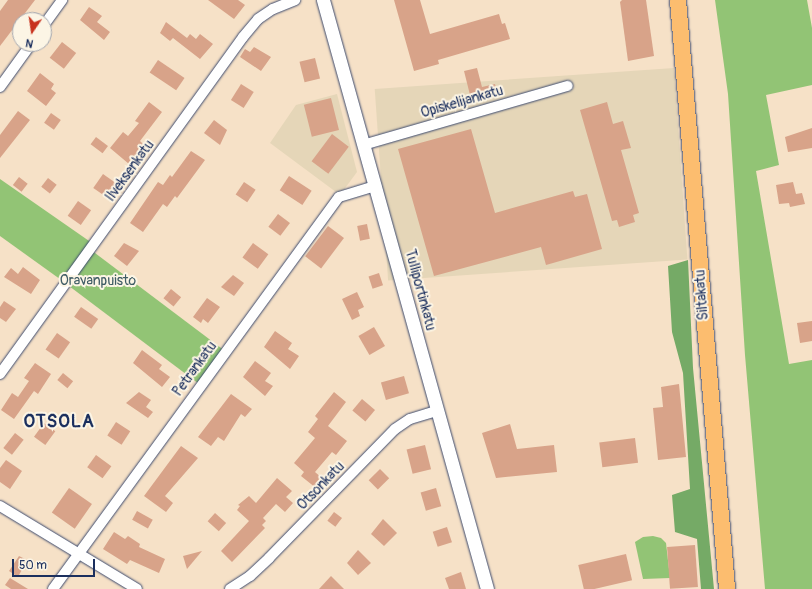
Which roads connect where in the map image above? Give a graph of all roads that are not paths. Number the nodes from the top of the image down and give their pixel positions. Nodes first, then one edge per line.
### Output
1 (62, 0) edge
2 (295, 0) edge
3 (323, 0) edge
4 (678, 0) edge
5 (52, 14) edge
6 (25, 52) edge
7 (568, 86) dead end
8 (0, 87) edge
9 (363, 145) junction
10 (376, 186) junction
11 (0, 374) edge
12 (436, 411) junction
13 (0, 506) edge
14 (79, 554) junction
15 (53, 589) edge
16 (136, 589) edge
17 (230, 589) edge
18 (488, 589) edge
19 (726, 589) edge

1 - 5 street
2 - 11 street, Ilveksenkatu
3 - 9 street, Tulliportinkatu
4 - 19 main road, Siltakatu
6 - 8 street
7 - 9 street, Opiskelijankatu
9 - 10 street, Tulliportinkatu
10 - 12 street, Tulliportinkatu
10 - 14 street, Petrankatu
12 - 17 street, Otsonkatu
12 - 18 street, Tulliportinkatu
13 - 14 street
14 - 15 street, Petrankatu
14 - 16 street

